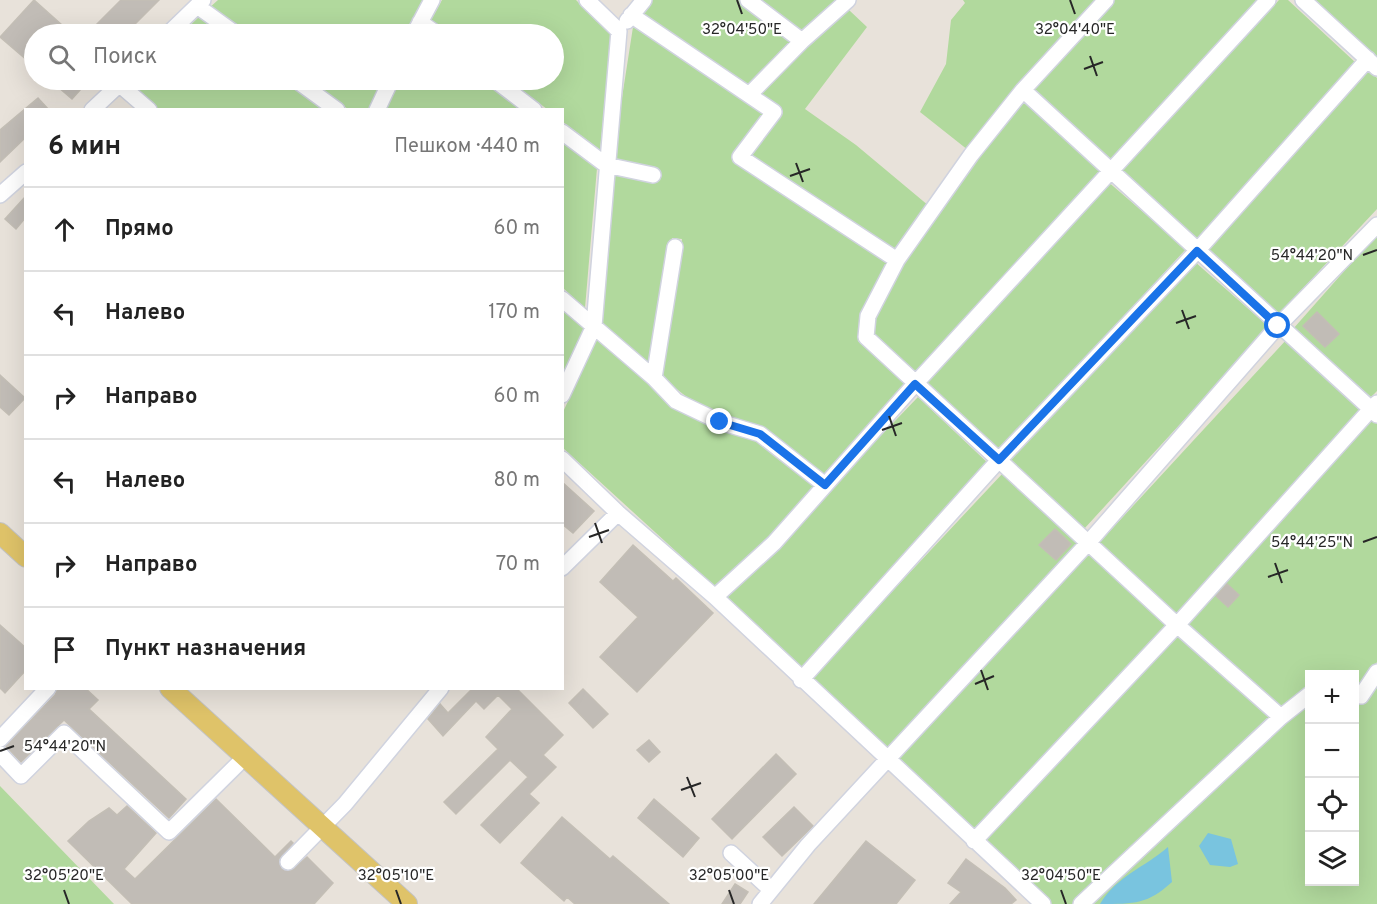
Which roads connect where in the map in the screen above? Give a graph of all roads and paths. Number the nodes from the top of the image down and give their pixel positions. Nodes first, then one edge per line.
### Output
1 (432, 0) edge
2 (587, 0) edge
3 (644, 0) edge
4 (748, 0) edge
5 (848, 0) edge
6 (1106, 0) edge
7 (1268, 0) edge
8 (1303, 0) edge
9 (200, 3) edge
10 (632, 15) junction
11 (178, 24) edge
12 (224, 24) edge
13 (419, 24) edge
14 (619, 31) junction
15 (802, 41) junction
16 (1372, 63) edge
17 (113, 90) edge
18 (129, 90) edge
19 (310, 90) edge
20 (387, 90) edge
21 (508, 90) edge
22 (1023, 90) junction
23 (749, 95) junction
24 (94, 108) edge
25 (147, 108) edge
26 (334, 108) edge
27 (378, 108) edge
28 (531, 108) edge
29 (564, 134) edge
30 (606, 165) junction
31 (1111, 171) junction
32 (24, 174) edge
33 (653, 176) dead end
34 (0, 195) edge
35 (1377, 225) edge
36 (675, 247) dead end
37 (1197, 251) junction
38 (897, 260) junction
39 (564, 300) edge
40 (594, 326) junction
41 (1278, 326) junction
42 (654, 378) junction
43 (915, 384) junction
44 (564, 392) edge
45 (1375, 409) edge
46 (999, 460) junction
47 (564, 461) edge
48 (825, 485) junction
49 (618, 513) junction
50 (0, 533) edge
51 (1088, 543) junction
52 (24, 555) edge
53 (564, 566) edge
54 (715, 597) junction
55 (1177, 625) junction
56 (1377, 672) edge
57 (801, 680) junction
58 (46, 690) edge
59 (172, 690) edge
60 (439, 690) edge
61 (1359, 696) edge
62 (1305, 698) edge
63 (1281, 717) junction
64 (0, 739) edge
65 (0, 754) edge
66 (245, 757) junction
67 (888, 762) junction
68 (323, 826) junction
69 (974, 841) junction
70 (731, 853) dead end
71 (288, 862) dead end
72 (771, 890) junction
73 (402, 903) edge
74 (760, 904) edge
75 (1043, 904) edge
76 (1081, 904) edge

1 - 13 street
2 - 14 street
3 - 10 street
4 - 15 street
5 - 15 street
6 - 22 street
7 - 31 street
8 - 16 street
9 - 11 street
9 - 12 street
10 - 14 street
10 - 23 street
14 - 30 street
15 - 23 street
16 - 37 street
17 - 24 street
18 - 25 street
19 - 26 street
20 - 27 street
21 - 28 street
22 - 31 street
22 - 38 street
23 - 38 street
29 - 30 street
30 - 33 street
30 - 40 street
31 - 37 street
31 - 43 street
32 - 34 street
35 - 41 street
36 - 42 street
37 - 41 street
37 - 46 street
38 - 43 street
39 - 40 street
40 - 42 street
40 - 44 street
41 - 45 street
41 - 51 street
42 - 48 street
43 - 46 street
43 - 48 street
45 - 55 street
46 - 51 street
46 - 57 street
47 - 49 street
48 - 54 street
49 - 53 street
49 - 54 street
50 - 52 main road
51 - 55 street
51 - 67 street
54 - 57 street
55 - 63 street
55 - 69 street
56 - 61 street
57 - 67 street
58 - 64 street
59 - 66 main road
60 - 68 street
62 - 63 street
63 - 76 street
65 - 66 street
66 - 68 main road
67 - 69 street
67 - 72 street
68 - 71 street
68 - 73 main road
69 - 75 street
70 - 72 street
72 - 74 street

